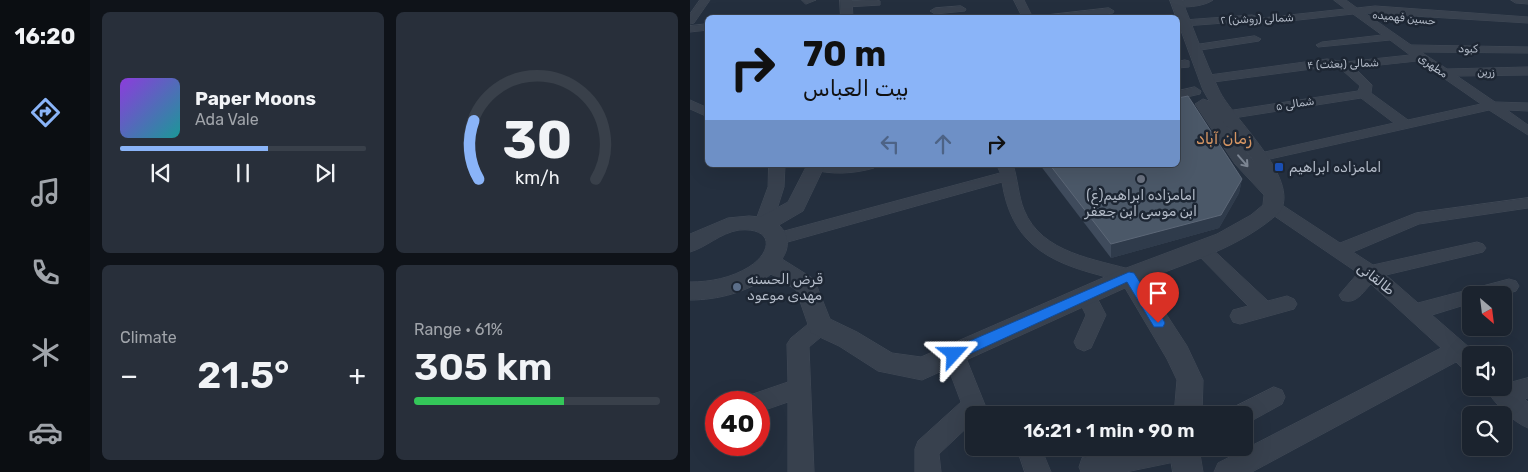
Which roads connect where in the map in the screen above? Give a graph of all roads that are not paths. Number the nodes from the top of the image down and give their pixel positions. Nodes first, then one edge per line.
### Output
1 (705, 0) edge
2 (811, 0) edge
3 (1019, 0) edge
4 (1100, 0) edge
5 (1208, 0) edge
6 (1339, 0) edge
7 (1516, 0) edge
8 (806, 1) edge
9 (1528, 1) edge
10 (846, 2) edge
11 (876, 3) dead end
12 (934, 9) edge
13 (962, 9) dead end
14 (1174, 9) edge
15 (1359, 12) junction
16 (1111, 14) edge
17 (847, 15) edge
18 (1026, 15) edge
19 (1095, 15) edge
20 (1528, 20) edge
21 (690, 21) edge
22 (1180, 21) edge
23 (705, 27) edge
24 (690, 28) edge
25 (1528, 28) edge
26 (1391, 36) junction
27 (1255, 40) dead end
28 (1322, 45) dead end
29 (1194, 48) junction
30 (1408, 48) junction
31 (1528, 50) edge
32 (1421, 58) junction
33 (1181, 65) edge
34 (1345, 66) junction
35 (1528, 71) edge
36 (1443, 73) junction
37 (1201, 85) junction
38 (1180, 93) edge
39 (1364, 94) junction
40 (690, 104) edge
41 (1491, 106) junction
42 (1528, 106) edge
43 (705, 112) edge
44 (1227, 115) junction
45 (1405, 125) junction
46 (1528, 132) edge
47 (1261, 157) junction
48 (777, 167) edge
49 (815, 167) edge
50 (826, 167) edge
51 (858, 167) edge
52 (1007, 170) edge
53 (1273, 200) junction
54 (1527, 204) edge
55 (770, 242) junction
56 (690, 244) edge
57 (1201, 248) junction
58 (1477, 248) dead end
59 (1338, 251) junction
60 (1370, 272) junction
61 (1129, 276) junction
62 (690, 291) edge
63 (1348, 295) dead end
64 (1086, 296) junction
65 (1462, 299) edge
66 (1287, 304) dead end
67 (1264, 310) junction
68 (1416, 312) junction
69 (1240, 316) dead end
70 (820, 326) junction
71 (1084, 342) dead end
72 (1462, 353) edge
73 (954, 354) junction
74 (1462, 357) edge
75 (799, 388) junction
76 (1528, 388) edge
77 (1512, 390) edge
78 (1506, 396) edge
79 (1274, 397) dead end
80 (770, 398) edge
81 (977, 406) edge
82 (1189, 406) edge
83 (1253, 409) edge
84 (1528, 417) edge
85 (965, 420) edge
86 (1032, 456) edge
87 (1149, 456) edge
88 (1185, 456) edge
89 (1089, 470) edge
90 (801, 472) edge
91 (928, 472) edge
92 (1038, 472) edge
93 (1188, 472) edge
94 (1227, 472) edge

1 - 21 street
2 - 8 street
3 - 18 street
4 - 16 street
5 - 14 street
6 - 15 street, مطهری
7 - 9 street
10 - 11 street
10 - 17 street
12 - 13 street
14 - 15 street, ۲ شمالی (روشن)
15 - 20 street, حسین فهمیده
15 - 25 street, حسین فهمیده
15 - 26 street, مطهری
16 - 19 street
22 - 29 street
23 - 24 street
26 - 28 street
26 - 30 street, مطهری
27 - 29 street
29 - 37 street
30 - 31 street, کبود
30 - 32 street, مطهری
32 - 34 street, ۴ شمالی (بعثت)
32 - 36 street, مطهری
33 - 37 street
34 - 37 street, ۴ شمالی (بعثت)
34 - 39 street
35 - 36 street, زرین
36 - 41 street, مطهری
37 - 38 street, ۴ شمالی (بعثت)
37 - 44 street
37 -> 53 street
39 - 44 street, ۵ شمالی
39 - 45 street
40 - 43 street
41 - 42 street
41 - 45 street
41 - 46 street, مطهری
44 - 47 street
45 - 47 street
47 - 53 street
48 - 55 street
49 - 55 street
50 - 51 street
52 - 55 street
52 - 61 street
53 - 57 street
53 - 59 street, طالقانی
54 - 59 street
55 - 56 street
55 - 62 street
55 - 70 street
57 - 61 street
57 - 67 street
58 - 60 street
59 - 60 street, طالقانی
60 - 63 street
60 - 68 street, طالقانی
61 - 64 street
61 - 82 street
64 - 71 street
64 - 73 street
65 - 68 street
66 - 67 street
67 - 69 street
68 - 72 street, طالقانی
70 - 73 street
70 - 75 street
73 - 81 street
74 - 94 street
75 - 80 street
75 - 90 street
76 - 77 street
78 - 84 street
79 - 83 street
85 - 91 street
86 - 92 street
87 - 89 street
88 - 93 street

